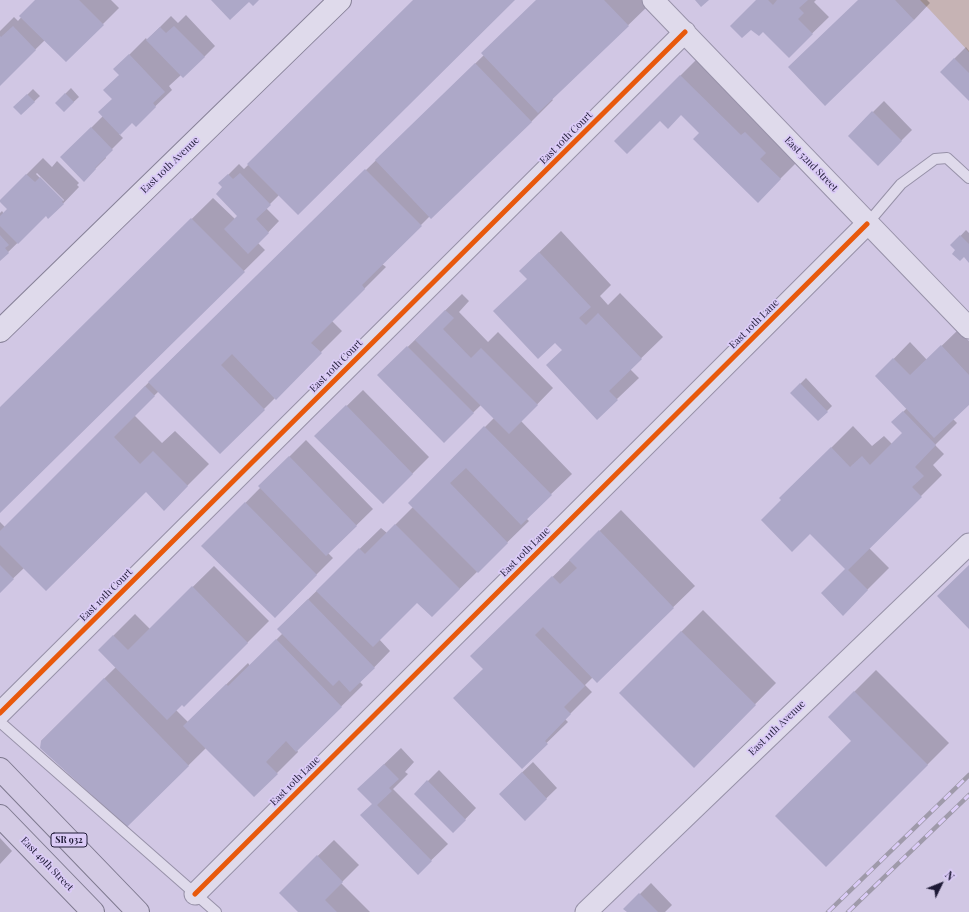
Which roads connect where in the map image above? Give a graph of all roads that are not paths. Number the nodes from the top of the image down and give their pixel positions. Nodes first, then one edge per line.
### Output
1 (340, 0) edge
2 (653, 0) edge
3 (685, 32) junction
4 (969, 178) edge
5 (867, 224) junction
6 (969, 328) edge
7 (0, 331) edge
8 (969, 544) edge
9 (0, 713) edge
10 (0, 722) edge
11 (0, 769) edge
12 (0, 816) edge
13 (195, 894) junction
14 (93, 912) edge
15 (138, 912) edge
16 (216, 912) edge
17 (586, 912) edge

1 - 7 street, East 10th Avenue
2 - 3 street, East 52nd Street
3 - 5 street, East 52nd Street
3 - 9 street, East 10th Court
4 - 5 lane
5 - 6 street, East 52nd Street
5 - 13 street, East 10th Lane
8 - 17 street, East 11th Avenue
10 - 13 lane
11 - 15 main road, SR 932
12 - 14 main road, East 49th Street / SR 932
13 - 16 lane

